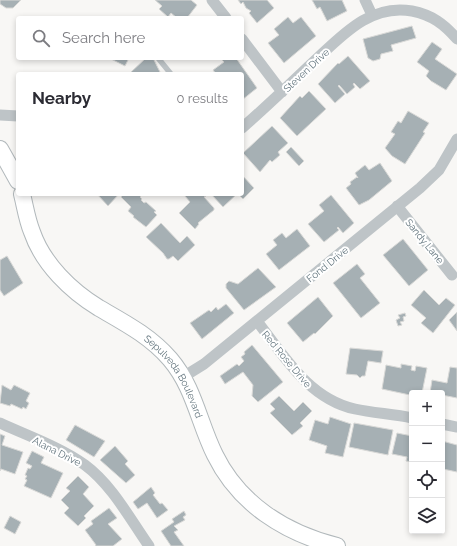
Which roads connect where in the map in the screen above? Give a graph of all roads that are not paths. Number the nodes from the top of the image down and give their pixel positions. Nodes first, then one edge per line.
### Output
1 (212, 0) edge
2 (365, 0) edge
3 (372, 15) junction
4 (224, 16) edge
5 (457, 39) edge
6 (244, 42) edge
7 (160, 60) edge
8 (169, 72) edge
9 (282, 92) junction
10 (0, 115) edge
11 (16, 116) edge
12 (244, 126) edge
13 (457, 140) edge
14 (0, 149) edge
15 (16, 178) edge
16 (22, 196) edge
17 (30, 196) edge
18 (397, 206) junction
19 (26, 210) junction
20 (452, 275) dead end
21 (256, 321) junction
22 (183, 377) junction
23 (409, 417) edge
24 (0, 423) edge
25 (445, 425) edge
26 (457, 427) edge
27 (149, 546) edge
28 (337, 546) edge

1 - 4 street
2 - 3 street
3 - 5 street
3 - 9 street, Steven Drive
6 - 9 street
7 - 8 lane
9 - 12 street, Steven Drive
10 - 11 street
13 - 18 street, Fond Drive
14 - 15 main road
16 - 19 main road, Sepulveda Boulevard
17 - 19 street
18 - 20 street, Sandy Lane
18 - 21 street, Fond Drive
19 - 22 main road, Sepulveda Boulevard
21 - 22 street, Fond Drive
21 - 23 street, Red Rose Drive
22 - 28 main road, Sepulveda Boulevard
24 - 27 street, Alana Drive
25 - 26 street

